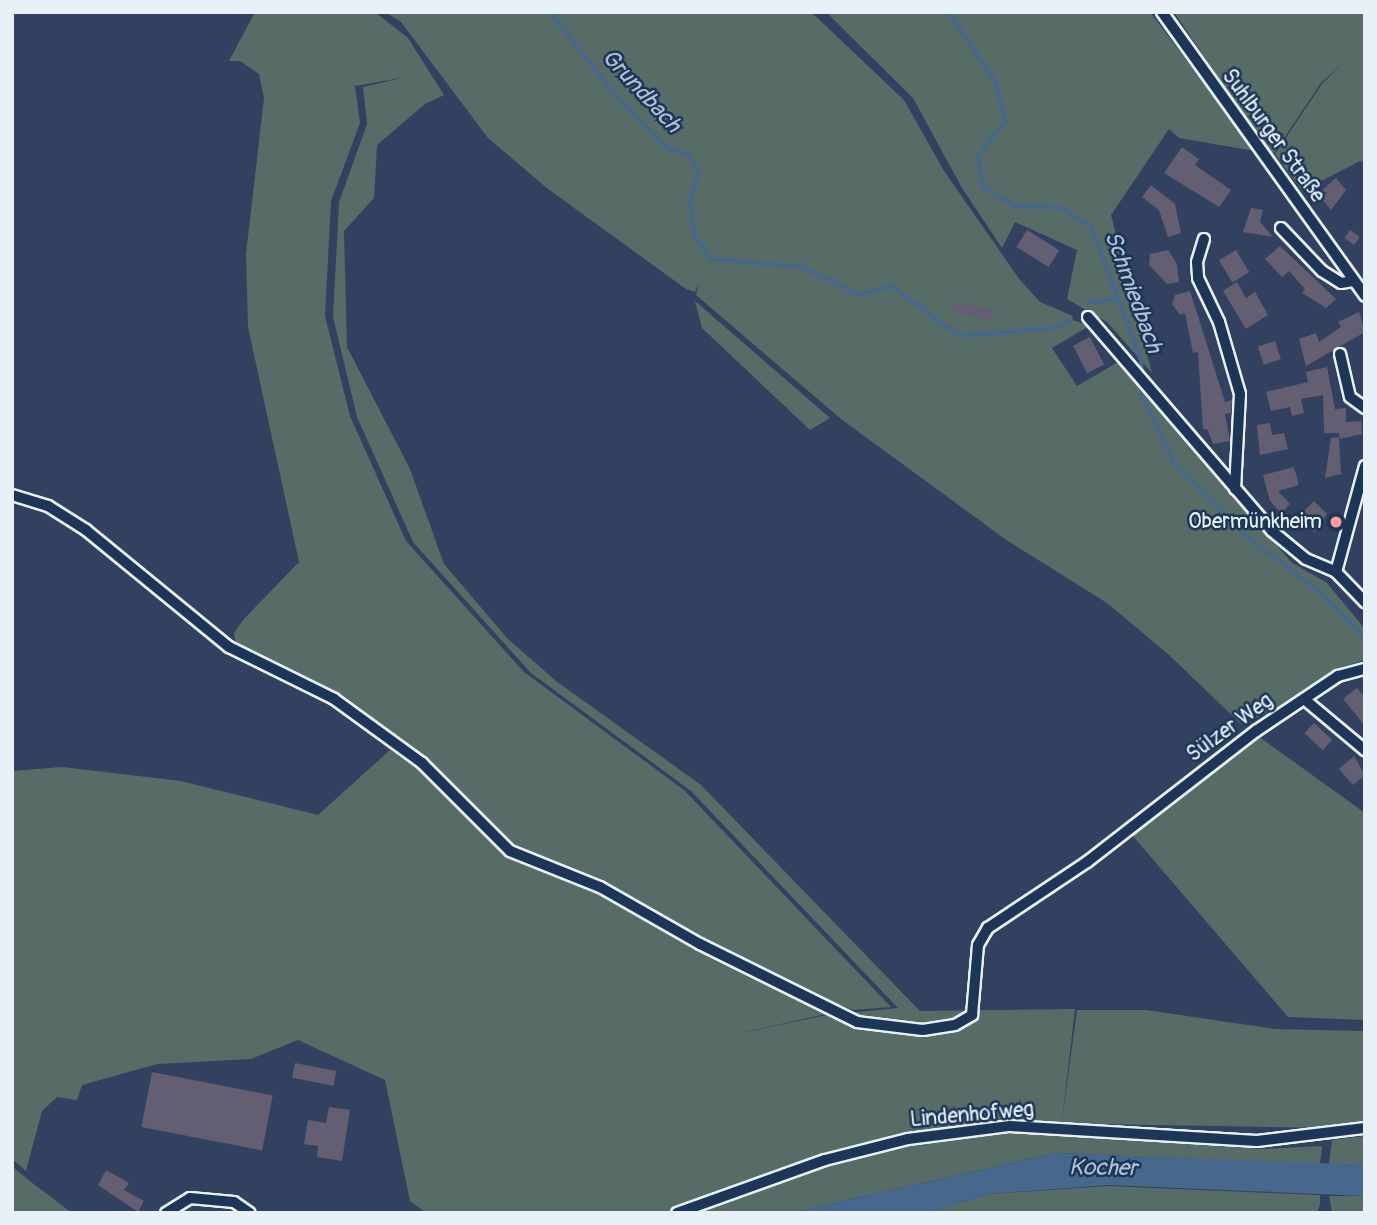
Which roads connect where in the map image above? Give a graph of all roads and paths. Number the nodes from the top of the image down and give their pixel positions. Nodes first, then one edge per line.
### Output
1 (1161, 12) edge
2 (1281, 228) dead end
3 (1203, 239) dead end
4 (1353, 281) junction
5 (1364, 295) edge
6 (1088, 317) dead end
7 (1340, 354) dead end
8 (1365, 408) edge
9 (1365, 466) edge
10 (1235, 489) junction
11 (12, 495) edge
12 (1336, 572) junction
13 (1365, 602) edge
14 (1365, 669) edge
15 (1304, 699) junction
16 (1365, 750) edge
17 (1365, 1128) edge
18 (166, 1213) edge
19 (250, 1213) edge
20 (677, 1213) edge

1 - 4 street, Suhlburger Straße
2 - 4 street
3 - 10 street
4 - 5 street, Suhlburger Straße
6 - 10 street
7 - 8 street
9 - 12 street
10 - 12 street
11 - 15 street, Sülzer Weg
12 - 13 street
14 - 15 street, Sülzer Weg
15 - 16 street, Sülzer Weg
17 - 20 street, Lindenhofweg
18 - 19 street

